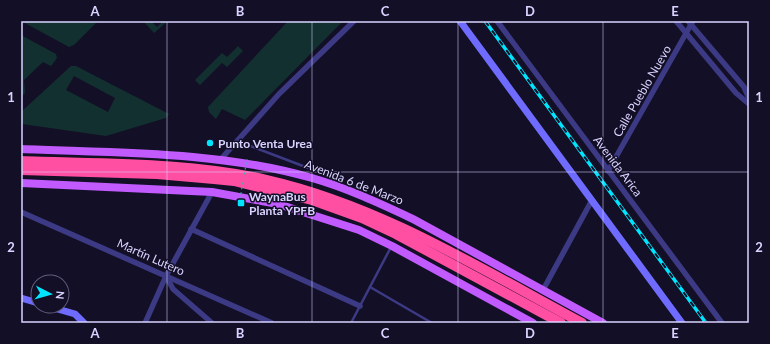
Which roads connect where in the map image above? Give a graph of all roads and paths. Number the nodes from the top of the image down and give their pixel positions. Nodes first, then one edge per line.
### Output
1 (354, 21) edge
2 (460, 21) edge
3 (497, 21) edge
4 (676, 21) edge
5 (691, 22) edge
6 (687, 34) junction
7 (749, 98) edge
8 (749, 104) edge
9 (236, 141) junction
10 (21, 149) edge
11 (221, 159) junction
12 (247, 159) dead end
13 (21, 161) edge
14 (21, 170) edge
15 (608, 171) junction
16 (21, 183) edge
17 (212, 192) junction
18 (356, 194) junction
19 (592, 200) junction
20 (239, 204) dead end
21 (21, 212) edge
22 (191, 229) junction
23 (392, 246) junction
24 (166, 276) junction
25 (370, 287) junction
26 (543, 290) junction
27 (360, 306) junction
28 (70, 313) edge
29 (84, 323) edge
30 (146, 323) edge
31 (211, 323) edge
32 (272, 323) edge
33 (351, 323) edge
34 (432, 323) edge
35 (533, 323) edge
36 (562, 323) edge
37 (582, 323) edge
38 (603, 323) edge
39 (682, 323) edge
40 (722, 323) edge

1 - 9 street
2 - 19 main road
3 - 15 street, Avenida Arica
4 - 6 street
5 - 6 street, Calle Pueblo Nuevo
5 - 7 street
6 - 8 street
6 - 15 street, Calle Pueblo Nuevo
9 - 11 street
9 - 18 lane
10 - 11 main road, Avenida 6 de Marzo
11 - 18 main road, Avenida 6 de Marzo
12 - 20 path, bridge
13 - 37 highway, Avenida 6 de Marzo
14 - 36 highway
15 - 40 street, Avenida Arica
16 - 17 main road
17 - 22 street
17 - 23 main road
18 - 26 main road, Avenida 6 de Marzo
19 - 26 street
19 - 39 main road
21 - 24 street, Martín Lutero
22 - 24 street
22 - 27 street
23 - 25 lane
23 - 35 main road
24 - 30 street
24 - 31 street
24 - 32 street, Martín Lutero
25 - 27 lane
25 - 34 lane
26 - 38 main road, Avenida 6 de Marzo
27 - 33 lane
28 - 29 main road

